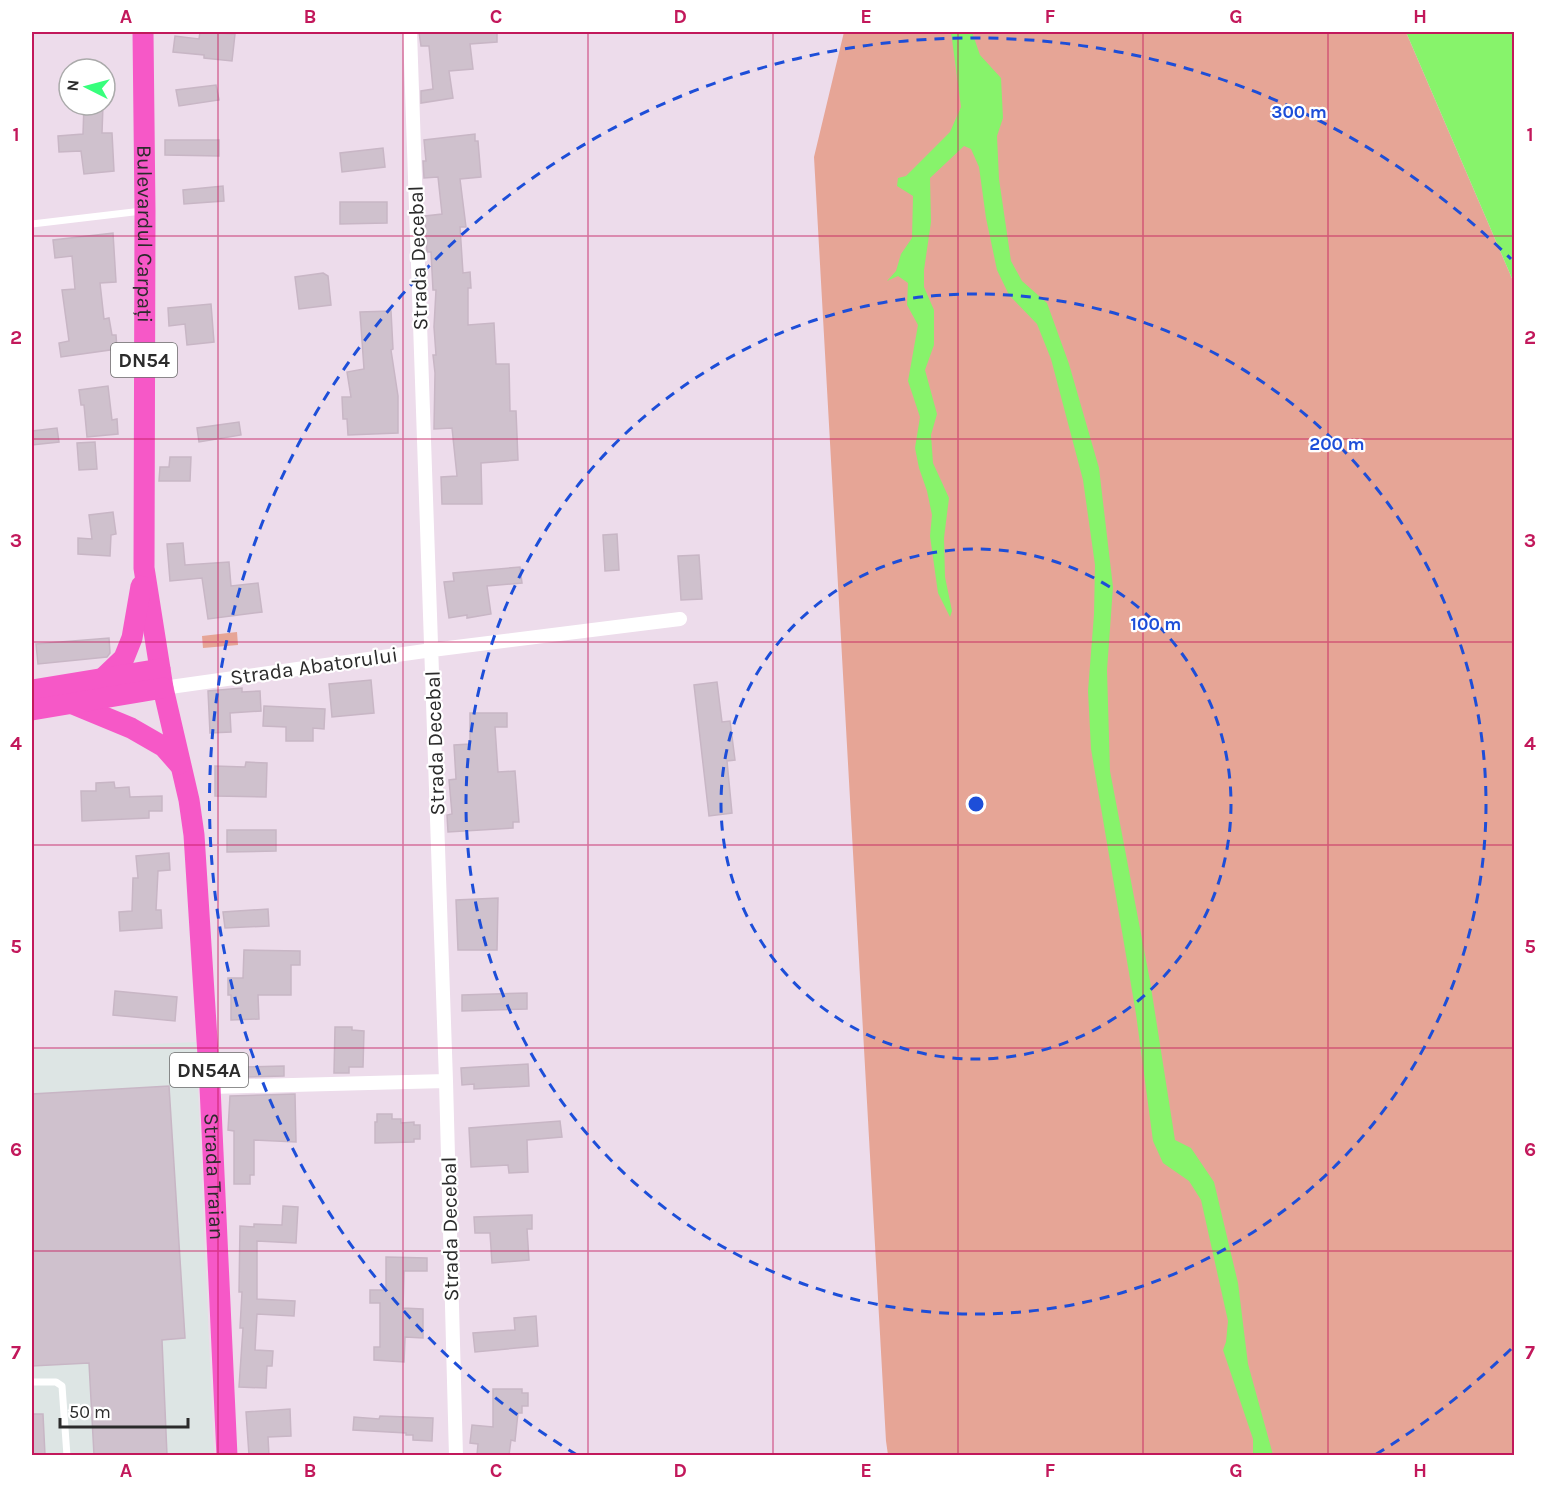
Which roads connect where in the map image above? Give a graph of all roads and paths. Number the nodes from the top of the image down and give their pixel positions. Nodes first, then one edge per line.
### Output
1 (143, 32) edge
2 (410, 32) edge
3 (145, 211) junction
4 (32, 224) edge
5 (144, 568) junction
6 (680, 620) dead end
7 (432, 650) junction
8 (161, 678) junction
9 (102, 679) junction
10 (32, 690) edge
11 (70, 694) junction
12 (32, 710) edge
13 (181, 766) junction
14 (446, 1081) junction
15 (210, 1087) junction
16 (32, 1382) edge
17 (67, 1455) edge
18 (227, 1455) edge
19 (456, 1455) edge

1 - 3 main road, Bulevardul Carpați / DN54
2 - 7 street, Strada Decebal
3 - 4 lane
3 - 5 main road, Bulevardul Carpați / DN54
5 - 8 main road, Bulevardul Carpați / DN54
5 - 9 main road
6 - 7 street, Strada Abatorului
7 - 8 street, Strada Abatorului
7 - 14 street, Strada Decebal
8 - 9 main road
8 - 11 main road
8 - 13 main road, Strada Traian / DN54A
9 - 11 main road
10 - 11 main road
11 - 12 main road
11 - 13 main road
13 - 15 main road, Strada Traian / DN54A
14 - 15 street
14 - 19 street, Strada Decebal
15 - 18 main road, Strada Traian / DN54A
16 - 17 lane

